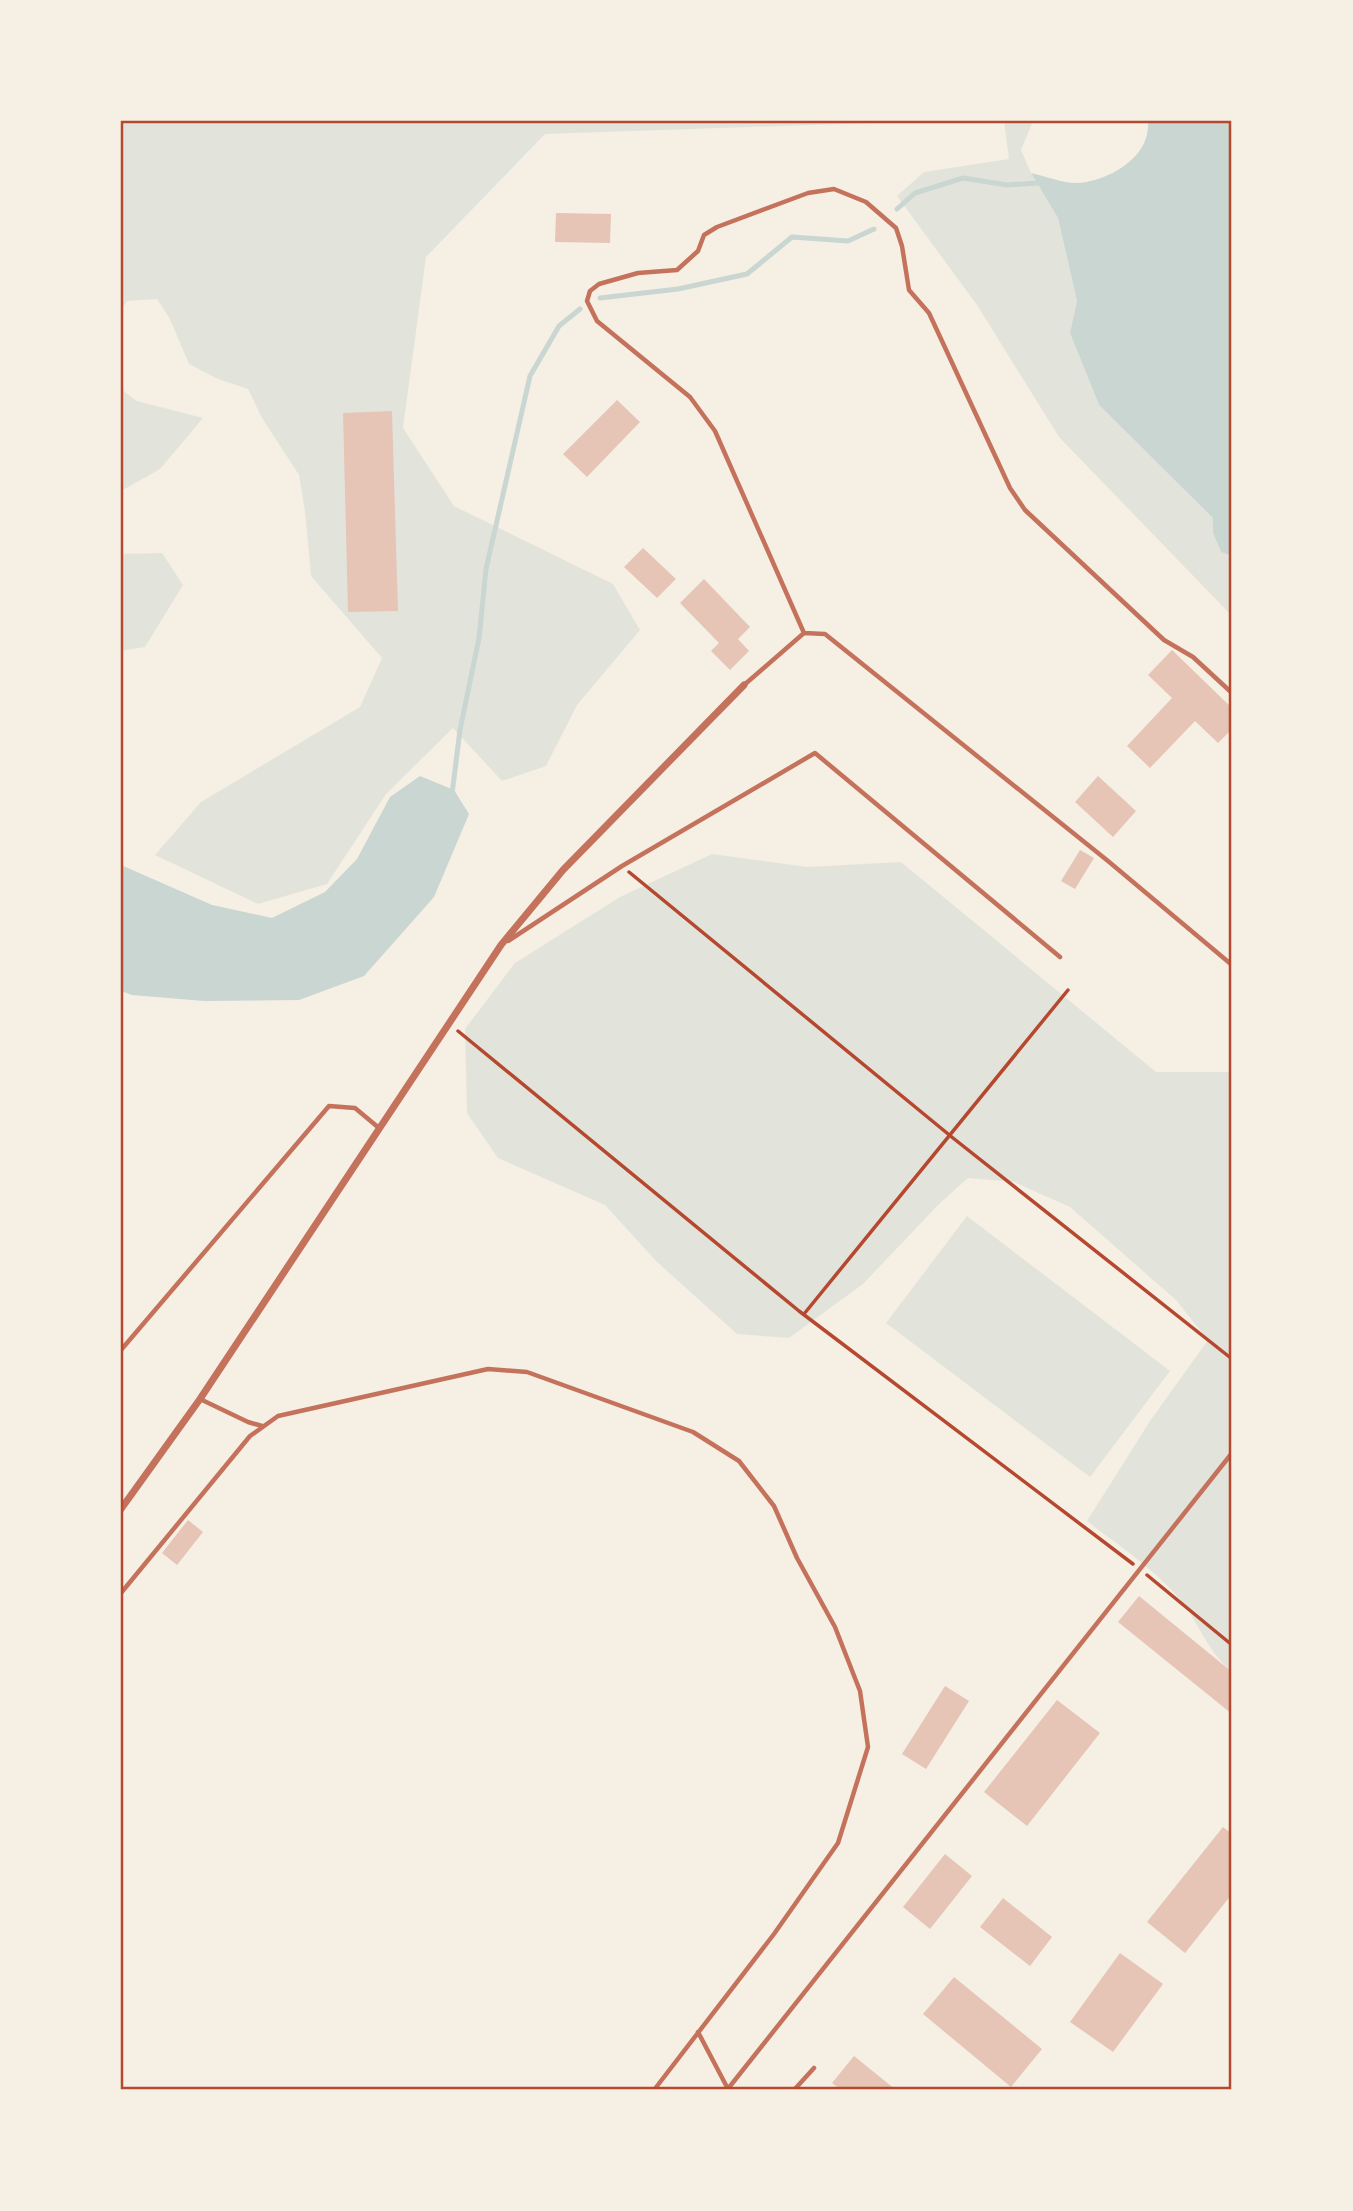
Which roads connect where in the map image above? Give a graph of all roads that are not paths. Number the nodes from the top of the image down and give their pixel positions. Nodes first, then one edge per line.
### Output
1 (804, 633) junction
2 (744, 685) joint
3 (1232, 693) edge
4 (501, 945) junction
5 (1060, 957) dead end
6 (1232, 965) edge
7 (379, 1128) junction
8 (121, 1350) edge
9 (200, 1399) junction
10 (262, 1426) junction
11 (1232, 1453) edge
12 (121, 1509) edge
13 (121, 1593) edge
14 (698, 2032) junction
15 (814, 2068) dead end
16 (727, 2089) edge
17 (654, 2090) edge
18 (794, 2090) edge

1 - 2 lane
1 - 3 lane
1 - 6 lane
2 - 4 street
4 - 5 lane
4 - 7 street
7 - 8 lane
7 - 9 street
9 - 10 lane
9 - 12 street
10 - 13 lane
10 - 14 lane
11 - 16 lane
14 - 16 lane
14 - 17 lane
15 - 18 lane

